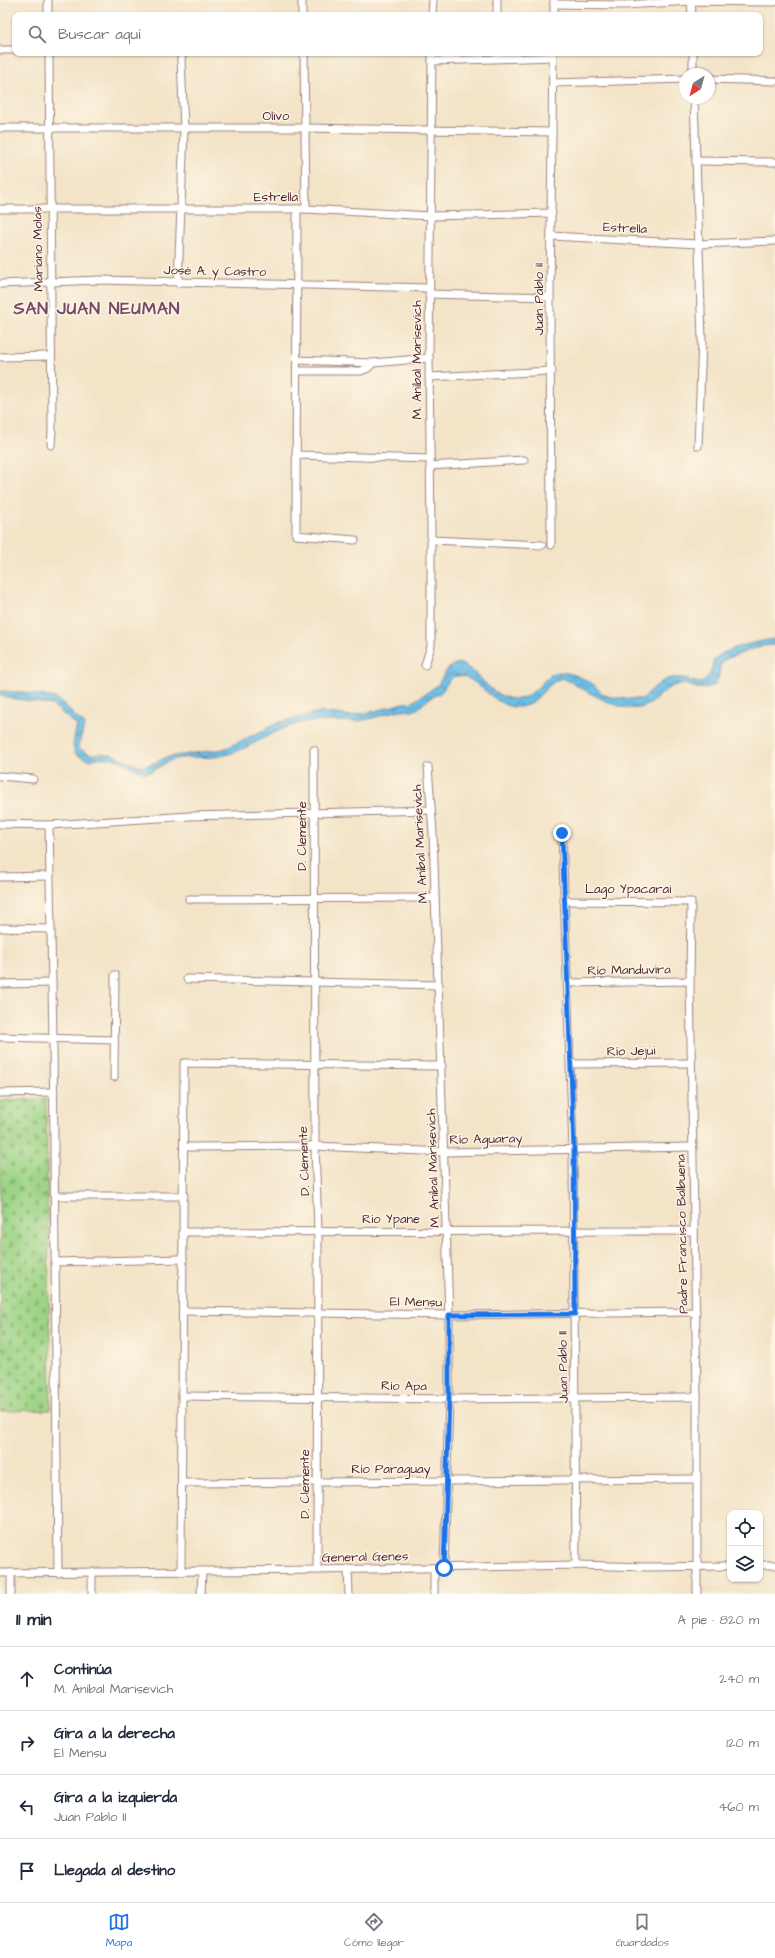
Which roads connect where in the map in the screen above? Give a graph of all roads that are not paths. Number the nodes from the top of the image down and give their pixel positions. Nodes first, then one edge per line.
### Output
1 (48, 0) edge
2 (302, 0) edge
3 (433, 0) edge
4 (497, 0) edge
5 (692, 1) edge
6 (554, 2) edge
7 (775, 2) edge
8 (625, 3) edge
9 (48, 12) edge
10 (302, 12) edge
11 (432, 12) edge
12 (497, 12) edge
13 (692, 12) edge
14 (0, 50) edge
15 (12, 50) edge
16 (49, 56) edge
17 (182, 56) edge
18 (304, 56) edge
19 (496, 56) edge
20 (553, 56) edge
21 (693, 56) edge
22 (432, 57) edge
23 (693, 68) edge
24 (679, 79) edge
25 (715, 79) edge
26 (775, 81) edge
27 (553, 83) junction
28 (694, 104) edge
29 (0, 128) edge
30 (50, 128) junction
31 (305, 128) junction
32 (184, 129) junction
33 (431, 131) junction
34 (552, 132) junction
35 (696, 161) junction
36 (775, 162) edge
37 (182, 208) junction
38 (0, 209) edge
39 (49, 209) junction
40 (297, 209) junction
41 (306, 209) junction
42 (552, 213) junction
43 (431, 216) junction
44 (551, 236) junction
45 (775, 241) edge
46 (698, 244) junction
47 (51, 283) junction
48 (178, 283) junction
49 (0, 284) edge
50 (296, 284) junction
51 (429, 291) junction
52 (550, 297) junction
53 (52, 356) junction
54 (0, 357) edge
55 (429, 358) junction
56 (297, 360) junction
57 (373, 363) junction
58 (297, 371) junction
59 (552, 372) junction
60 (429, 377) junction
61 (50, 445) dead end
62 (698, 446) dead end
63 (296, 455) junction
64 (524, 460) dead end
65 (430, 463) junction
66 (355, 540) dead end
67 (431, 540) junction
68 (542, 545) dead end
69 (551, 545) dead end
70 (425, 666) dead end
71 (314, 750) dead end
72 (428, 767) dead end
73 (0, 776) edge
74 (33, 779) dead end
75 (431, 810) junction
76 (314, 812) junction
77 (0, 824) edge
78 (48, 825) junction
79 (562, 833) dead end
80 (49, 876) junction
81 (0, 877) edge
82 (435, 898) junction
83 (189, 899) dead end
84 (314, 899) junction
85 (564, 901) junction
86 (691, 902) joint
87 (0, 928) edge
88 (50, 929) junction
89 (115, 975) dead end
90 (188, 979) dead end
91 (690, 981) junction
92 (314, 982) junction
93 (568, 983) junction
94 (0, 984) edge
95 (52, 984) junction
96 (438, 985) junction
97 (0, 1037) edge
98 (53, 1038) junction
99 (114, 1040) junction
100 (691, 1062) junction
101 (314, 1064) junction
102 (571, 1064) junction
103 (442, 1066) junction
104 (114, 1077) dead end
105 (54, 1092) junction
106 (0, 1093) edge
107 (315, 1146) junction
108 (184, 1147) junction
109 (692, 1147) junction
110 (574, 1150) junction
111 (445, 1152) junction
112 (55, 1196) junction
113 (184, 1196) junction
114 (318, 1231) junction
115 (574, 1231) junction
116 (694, 1231) junction
117 (183, 1232) junction
118 (447, 1232) junction
119 (183, 1259) junction
120 (55, 1262) junction
121 (183, 1311) junction
122 (317, 1312) junction
123 (696, 1312) junction
124 (575, 1314) junction
125 (449, 1315) junction
126 (182, 1396) junction
127 (317, 1396) junction
128 (697, 1397) junction
129 (449, 1399) junction
130 (576, 1399) junction
131 (697, 1479) junction
132 (576, 1480) junction
133 (317, 1481) junction
134 (447, 1481) junction
135 (182, 1483) junction
136 (763, 1565) edge
137 (775, 1565) edge
138 (576, 1566) junction
139 (696, 1566) junction
140 (727, 1566) edge
141 (434, 1568) junction
142 (444, 1568) junction
143 (317, 1570) junction
144 (348, 1570) junction
145 (202, 1571) junction
146 (58, 1572) junction
147 (92, 1572) junction
148 (181, 1572) junction
149 (0, 1573) edge
150 (11, 1573) junction
151 (11, 1594) edge
152 (92, 1594) edge
153 (201, 1594) edge
154 (349, 1594) edge
155 (434, 1594) edge
156 (697, 1594) edge

1 - 9 street
2 - 10 street
3 - 11 street
4 - 12 street
5 - 7 street
5 - 8 street
5 - 13 street
6 - 8 street
14 - 15 street
16 - 30 street, Mariano Molas
17 - 32 street
18 - 31 street
19 - 22 street
20 - 27 street, Juan Pablo II
21 - 23 street
22 - 33 street, M. Anibal Marisevich
24 - 27 street
25 - 26 street
27 - 34 street, Juan Pablo II
28 - 35 street
29 - 30 street, Olivo
30 - 32 street, Olivo
30 - 39 street, Mariano Molas
31 - 32 street, Olivo
31 - 33 street, Olivo
31 - 41 street
32 - 37 street
33 - 34 street, Olivo
33 - 43 street, M. Anibal Marisevich
34 - 42 street, Juan Pablo II
35 - 36 street
35 - 46 street
37 - 39 street, Estrella
37 - 40 street, Estrella
37 - 48 street
38 - 39 street, Estrella
39 - 47 street, Mariano Molas
40 - 41 street, Estrella
40 - 50 street
41 - 43 street, Estrella
42 - 43 street, Estrella
42 - 44 street, Juan Pablo II
43 - 51 street, M. Anibal Marisevich
44 - 46 street, Estrella
44 - 52 street, Juan Pablo II
45 - 46 street, Estrella
46 - 62 street
47 - 48 street, José A. y Castro
47 - 49 street, José A. y Castro
47 - 53 street, Mariano Molas
48 - 50 street, José A. y Castro
50 - 51 street, José A. y Castro
50 - 56 street
51 - 52 street, José A. y Castro
51 - 55 street, M. Anibal Marisevich
52 - 59 street, Juan Pablo II
53 - 54 street
53 - 61 street, Mariano Molas
55 - 57 street
55 - 60 street, M. Anibal Marisevich
56 - 57 street
56 - 58 street
57 - 58 street
58 - 63 street
59 - 60 street
59 - 69 street, Juan Pablo II
60 - 65 street, M. Anibal Marisevich
63 - 65 street
63 - 66 street
64 - 65 street
65 - 67 street, M. Anibal Marisevich
67 - 68 street
67 - 70 street, M. Anibal Marisevich
71 - 76 street, D. Clemente
72 - 75 street, M. Anibal Marisevich
73 - 74 street
75 - 76 street
75 - 82 street, M. Anibal Marisevich
76 - 78 street
76 - 84 street, D. Clemente
77 - 78 street
78 - 80 street
79 - 85 street, Juan Pablo II
80 - 81 street
80 - 88 street
82 - 84 street
82 - 96 street, M. Anibal Marisevich
83 - 84 street
84 - 92 street, D. Clemente
85 - 86 street, Lago Ypacarai
85 - 93 street, Juan Pablo II
86 - 91 street, Padre Francisco Balbuena
87 - 88 street
88 - 95 street
89 - 99 street
90 - 92 street
91 - 93 street, Río Manduvira
91 - 100 street, Padre Francisco Balbuena
92 - 96 street
92 - 101 street, D. Clemente
93 - 102 street, Juan Pablo II
94 - 95 street
95 - 98 street
96 - 103 street, M. Anibal Marisevich
97 - 98 street
98 - 99 street
98 - 105 street
99 - 104 street
100 - 102 street, Río Jejui
100 - 109 street, Padre Francisco Balbuena
101 - 103 street
101 - 107 street, D. Clemente
101 - 108 street
102 - 110 street, Juan Pablo II
103 - 111 street, M. Anibal Marisevich
105 - 106 street
105 - 112 street
107 - 108 street, Río Aguaray
107 - 111 street, Río Aguaray
107 - 114 street, D. Clemente
108 - 113 street
109 - 110 street, Río Aguaray
109 - 116 street, Padre Francisco Balbuena
110 - 111 street, Río Aguaray
110 - 115 street, Juan Pablo II
111 - 118 street, M. Anibal Marisevich
112 - 113 street
112 - 120 street
113 - 117 street
114 - 117 street, Río Ypane
114 - 118 street, Río Ypane
114 - 122 street, D. Clemente
115 - 116 street, Río Ypane
115 - 118 street, Río Ypane
115 - 124 street, Juan Pablo II
116 - 123 street, Padre Francisco Balbuena
117 - 119 street
118 - 125 street, M. Anibal Marisevich
119 - 120 street
119 - 121 street
120 - 146 street
121 - 122 street, El Mensu
121 - 126 street
122 - 125 street, El Mensu
122 - 127 street, D. Clemente
123 - 124 street, El Mensu
123 - 128 street, Padre Francisco Balbuena
124 - 125 street, El Mensu
124 - 130 street, Juan Pablo II
125 - 129 street, M. Anibal Marisevich
126 - 127 street, Río Apa
126 - 135 street
127 - 129 street, Río Apa
127 - 133 street, D. Clemente
128 - 130 street, Río Apa
128 - 131 street, Padre Francisco Balbuena
129 - 130 street, Río Apa
129 - 134 street, M. Anibal Marisevich
130 - 132 street, Juan Pablo II
131 - 132 street, Río Paraguay
131 - 139 street, Padre Francisco Balbuena
132 - 134 street, Río Paraguay
132 - 138 street, Juan Pablo II
133 - 134 street, Río Paraguay
133 - 135 street, Río Paraguay
133 - 143 street, D. Clemente
134 - 142 street, M. Anibal Marisevich
135 - 148 street
136 - 137 street
138 - 139 street, General Genes
138 - 142 street, General Genes
139 - 140 street, General Genes
139 - 156 street, Padre Francisco Balbuena
141 - 142 street, General Genes
141 - 144 street, General Genes
141 - 155 street
143 - 144 street, General Genes
143 - 145 street, General Genes
144 - 154 street
145 - 148 street, General Genes
145 - 153 street
146 - 147 street, General Genes
146 - 150 street, General Genes
147 - 148 street, General Genes
147 - 152 street
149 - 150 street, General Genes
150 - 151 street

